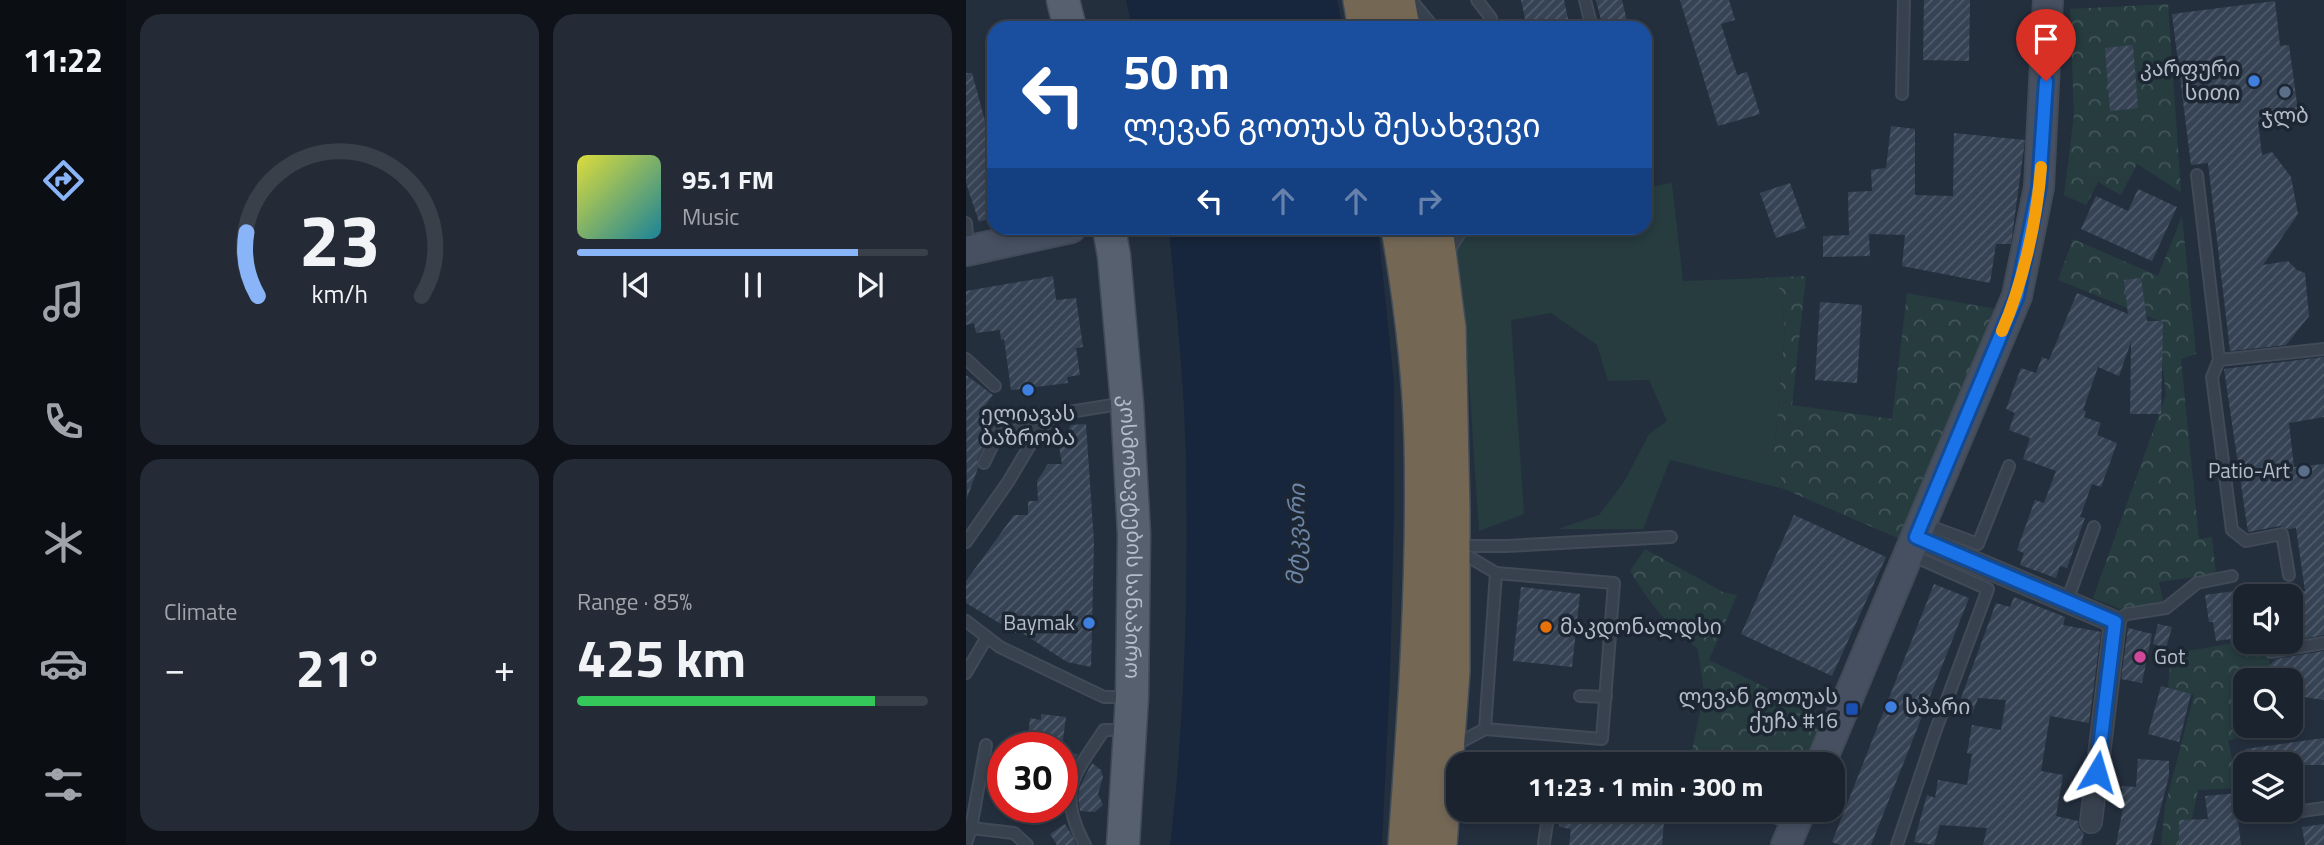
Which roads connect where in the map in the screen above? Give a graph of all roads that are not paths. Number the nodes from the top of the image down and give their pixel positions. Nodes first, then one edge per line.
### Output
1 (1063, 0) edge
2 (1362, 0) edge
3 (1396, 0) edge
4 (1411, 0) edge
5 (1477, 0) edge
6 (1585, 0) edge
7 (1903, 0) edge
8 (2048, 0) edge
9 (1068, 21) edge
10 (1366, 21) edge
11 (1400, 21) edge
12 (1428, 21) edge
13 (1491, 21) edge
14 (1590, 21) edge
15 (1902, 94) dead end
16 (2197, 175) dead end
17 (1019, 235) edge
18 (1110, 235) edge
19 (1401, 235) edge
20 (1435, 235) edge
21 (1458, 235) edge
22 (967, 242) edge
23 (1440, 263) junction
24 (2324, 349) edge
25 (966, 359) edge
26 (2218, 360) junction
27 (995, 386) dead end
28 (1127, 403) junction
29 (1039, 430) junction
30 (984, 463) dead end
31 (2008, 466) dead end
32 (2094, 527) dead end
33 (1671, 537) dead end
34 (1918, 539) junction
35 (966, 542) edge
36 (1451, 545) junction
37 (1496, 573) junction
38 (2289, 575) dead end
39 (2232, 576) dead end
40 (2067, 601) junction
41 (966, 621) edge
42 (2115, 622) junction
43 (987, 637) junction
44 (2324, 643) edge
45 (2303, 647) edge
46 (971, 653) edge
47 (966, 673) edge
48 (1580, 696) dead end
49 (1132, 697) junction
50 (1606, 697) junction
51 (1485, 729) junction
52 (1131, 730) junction
53 (986, 745) dead end
54 (1449, 752) edge
55 (1467, 752) edge
56 (1826, 752) edge
57 (1446, 793) edge
58 (2324, 808) edge
59 (2303, 811) edge
60 (1547, 822) edge
61 (2091, 822) dead end
62 (971, 828) junction
63 (1544, 843) edge
64 (966, 844) edge
65 (1027, 845) edge
66 (1085, 845) edge
67 (1123, 845) edge
68 (1407, 845) edge
69 (1438, 845) edge
70 (1897, 845) edge

1 - 9 main road
2 - 10 highway
3 - 11 highway
4 - 12 lane
5 - 13 lane
6 - 14 lane
7 - 15 lane
8 - 34 street
16 - 26 lane
17 - 22 street
18 - 28 main road, კოსმონავტების სანაპირო
19 - 68 highway
20 - 23 highway
21 - 23 lane
23 - 36 highway
24 - 26 lane
25 - 27 lane
26 - 38 lane
28 - 29 lane
28 - 49 main road, კოსმონავტების სანაპირო
29 - 30 lane
29 - 35 lane
31 - 34 lane
32 - 40 lane
33 - 36 lane
34 - 40 street
34 - 56 street
34 - 70 lane
36 - 37 lane
36 - 54 highway
37 - 50 lane
37 - 51 lane
39 - 42 lane
40 - 42 street
41 - 43 lane
42 - 61 street
43 - 46 lane
43 - 49 lane
44 - 45 lane
46 - 47 lane
48 - 50 lane
49 - 52 main road, კოსმონავტების სანაპირო
50 - 51 lane
51 - 55 lane
52 - 66 lane
52 - 67 main road, კოსმონავტების სანაპირო
53 - 62 lane
57 - 69 highway
58 - 59 lane
60 - 63 lane
62 - 64 lane
62 - 65 lane

